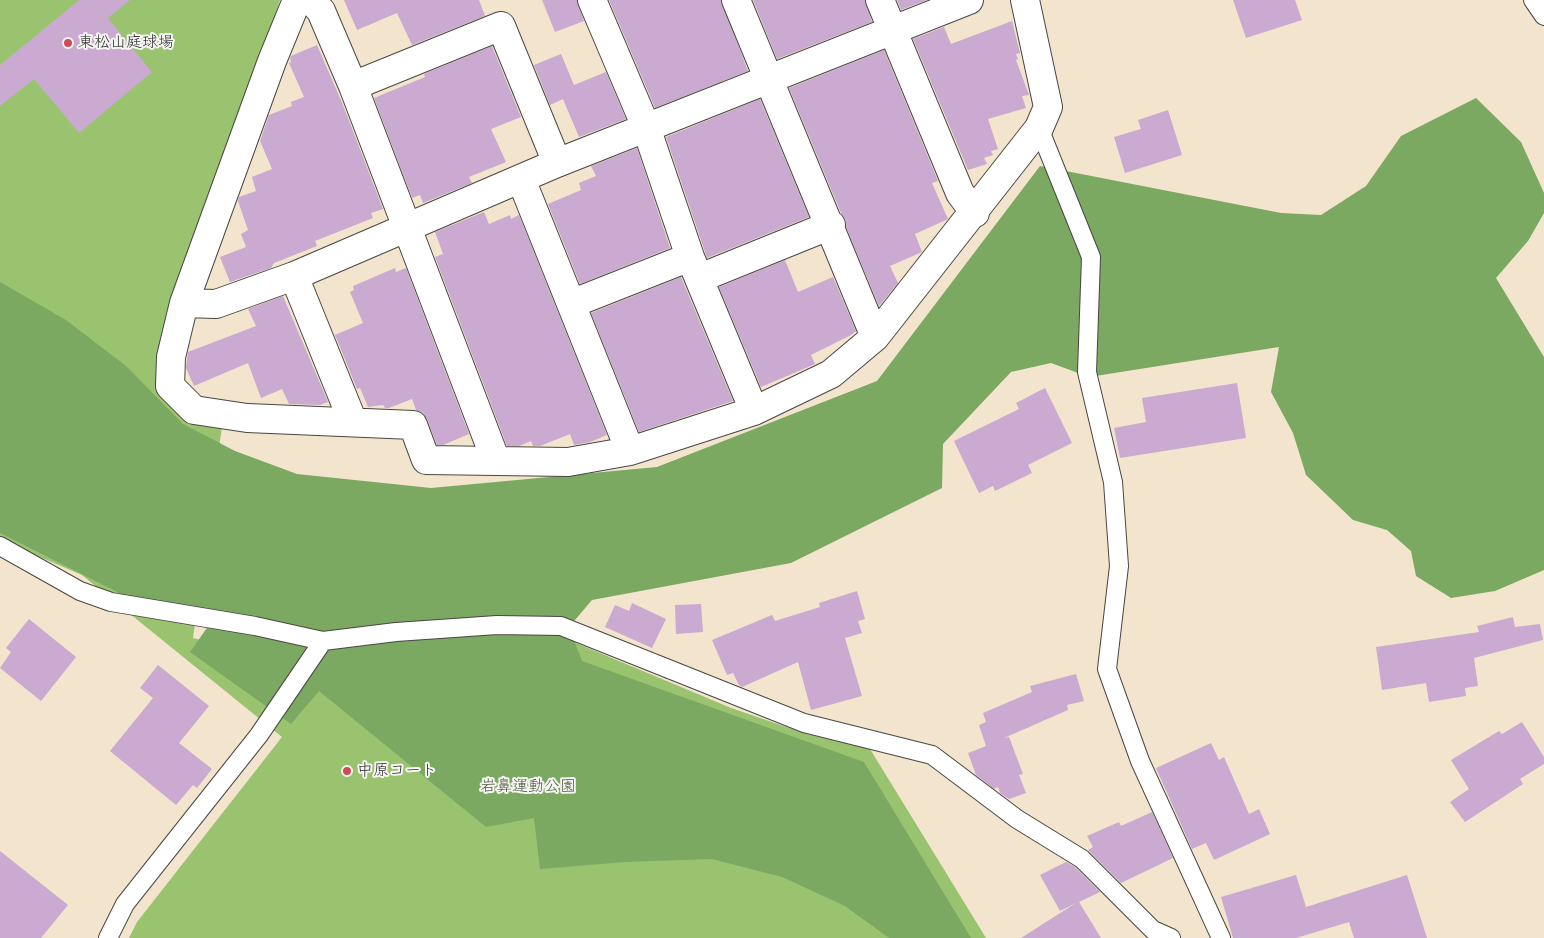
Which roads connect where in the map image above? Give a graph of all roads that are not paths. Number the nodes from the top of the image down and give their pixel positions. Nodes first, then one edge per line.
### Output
1 (297, 0) edge
2 (311, 0) edge
3 (592, 0) edge
4 (736, 0) edge
5 (880, 0) edge
6 (969, 0) edge
7 (1024, 0) edge
8 (1533, 0) edge
9 (1544, 16) edge
10 (891, 30) junction
11 (769, 79) junction
12 (352, 86) junction
13 (646, 127) junction
14 (1039, 128) junction
15 (557, 163) junction
16 (521, 179) junction
17 (975, 213) junction
18 (831, 225) junction
19 (406, 227) junction
20 (695, 267) junction
21 (294, 276) junction
22 (184, 303) junction
23 (571, 304) junction
24 (875, 337) junction
25 (754, 411) junction
26 (352, 422) junction
27 (630, 451) junction
28 (496, 461) junction
29 (0, 546) edge
30 (323, 640) junction
31 (108, 938) edge
32 (1171, 938) edge
33 (1221, 938) edge

1 - 22 street
2 - 12 street
3 - 13 street
4 - 11 street
5 - 10 street
6 - 10 street
7 - 14 street
8 - 9 lane
10 - 11 street
10 - 17 street
11 - 13 street
11 - 18 street
12 - 15 street
12 - 19 street
13 - 15 street
13 - 20 street
14 - 17 street
14 - 33 lane
15 - 16 street
16 - 19 street
16 - 23 street
17 - 24 street
18 - 20 street
18 - 24 street
19 - 21 street
19 - 28 street
20 - 23 street
20 - 25 street
21 - 22 street
21 - 26 street
22 - 26 street
23 - 27 street
24 - 25 street
25 - 27 street
26 - 28 street
27 - 28 street
29 - 30 lane
30 - 31 lane
30 - 32 lane

